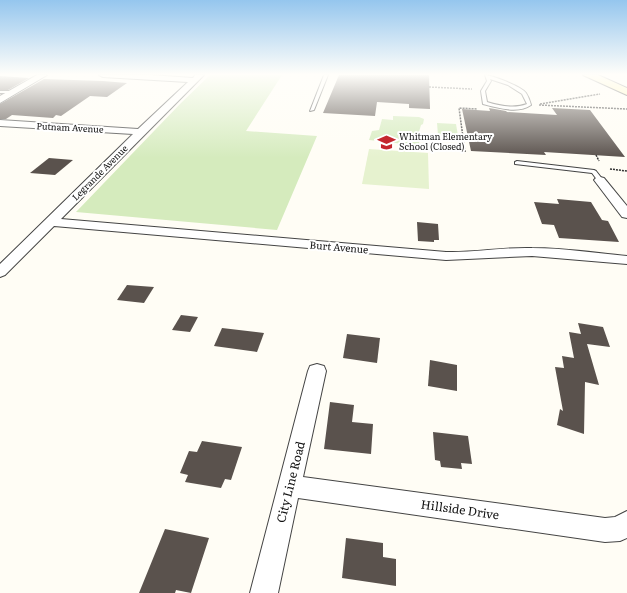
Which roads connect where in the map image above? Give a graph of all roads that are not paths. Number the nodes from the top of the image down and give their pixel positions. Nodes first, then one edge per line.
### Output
1 (171, 103) edge
2 (315, 103) edge
3 (484, 103) edge
4 (528, 103) edge
5 (312, 110) dead end
6 (0, 124) edge
7 (140, 132) junction
8 (517, 163) dead end
9 (600, 180) joint
10 (627, 214) edge
11 (50, 222) junction
12 (627, 260) edge
13 (0, 272) edge
14 (317, 371) dead end
15 (290, 486) junction
16 (627, 523) edge
17 (264, 593) edge

1 - 7 street, Legrande Avenue
2 - 5 lane
3 - 4 lane
6 - 7 street, Putnam Avenue
7 - 11 street, Legrande Avenue
8 - 9 lane
9 - 10 street
11 - 12 street, Burt Avenue
11 - 13 street, Legrande Avenue
14 - 15 street, City Line Road
15 - 16 street, Hillside Drive
15 - 17 street, City Line Road

